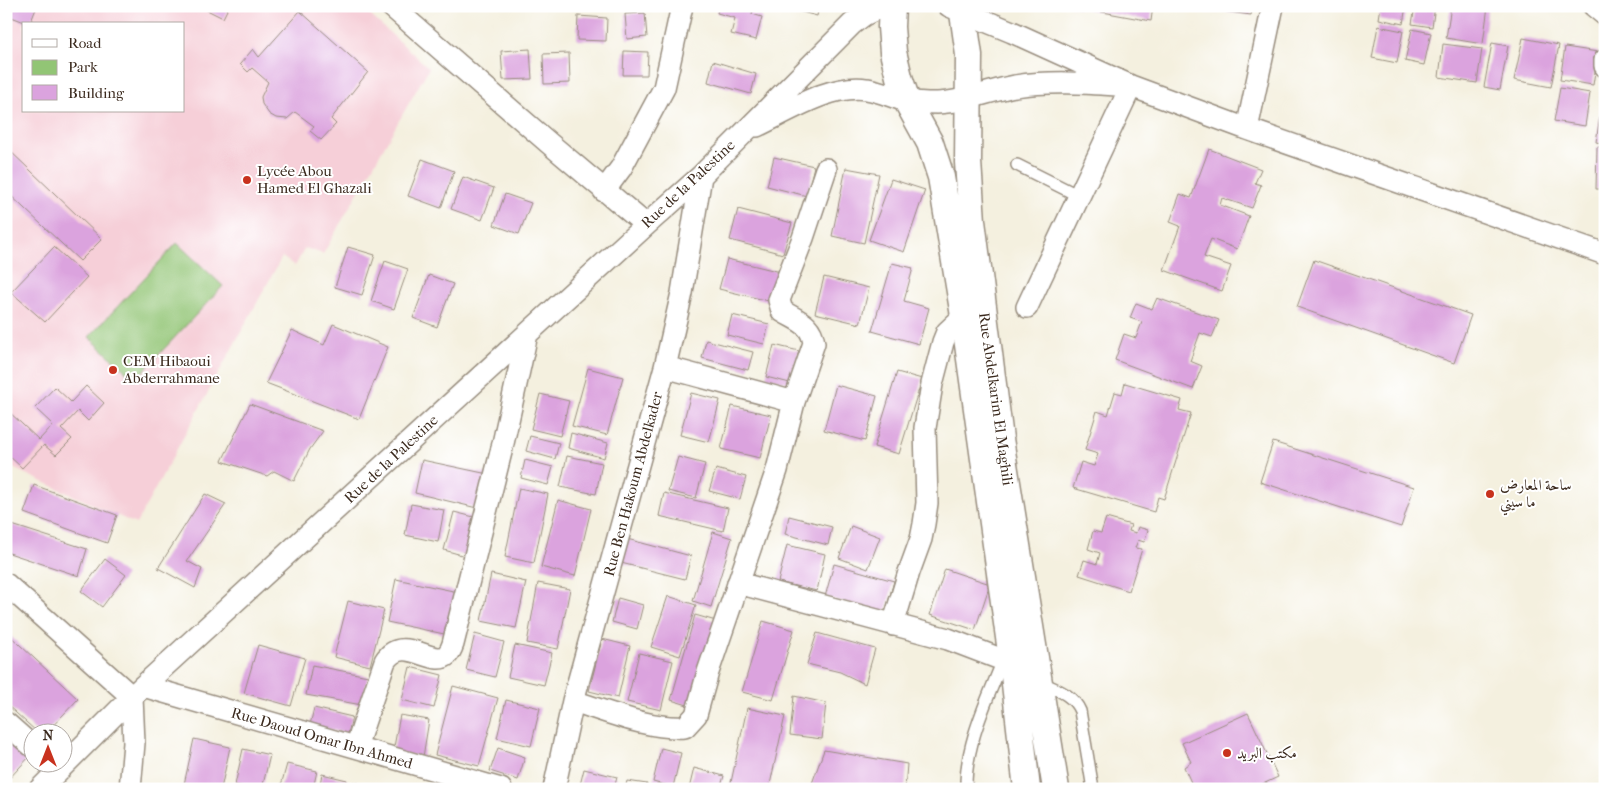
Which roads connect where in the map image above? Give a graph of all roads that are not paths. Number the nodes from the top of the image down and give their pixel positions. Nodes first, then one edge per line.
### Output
1 (391, 6) edge
2 (682, 6) edge
3 (882, 6) edge
4 (892, 6) edge
5 (1273, 6) edge
6 (1594, 6) edge
7 (958, 8) edge
8 (1605, 14) edge
9 (1605, 60) edge
10 (1605, 66) edge
11 (1131, 86) junction
12 (969, 98) junction
13 (907, 101) junction
14 (1247, 129) junction
15 (743, 132) junction
16 (1017, 165) dead end
17 (826, 169) dead end
18 (701, 176) junction
19 (604, 191) junction
20 (1079, 196) junction
21 (646, 225) junction
22 (1605, 254) edge
23 (1027, 306) dead end
24 (964, 316) junction
25 (527, 334) junction
26 (665, 367) junction
27 (794, 402) junction
28 (738, 583) junction
29 (6, 584) edge
30 (893, 625) junction
31 (1008, 663) junction
32 (1040, 682) junction
33 (138, 691) junction
34 (573, 701) junction
35 (6, 722) edge
36 (22, 737) edge
37 (356, 747) junction
38 (72, 751) edge
39 (51, 772) edge
40 (40, 789) edge
41 (130, 789) edge
42 (501, 789) edge
43 (554, 789) edge
44 (966, 789) edge
45 (1027, 789) edge
46 (1056, 789) edge
47 (1093, 789) edge

1 - 19 street
2 - 19 street
3 - 15 street, Rue de la Palestine
4 - 13 street
5 - 14 street
6 - 8 street
7 - 11 street
7 - 12 street, Rue Abdelkarim El Maghili
9 - 10 street
11 - 12 street
11 - 14 street
11 - 20 street
12 - 13 street
12 - 32 street, Rue Abdelkarim El Maghili
13 - 15 street
13 - 24 street
14 - 22 street
15 - 18 street, Rue de la Palestine
16 - 20 lane
17 - 27 street
18 - 21 street, Rue de la Palestine
18 - 26 street, Rue Ben Hakoum Abdelkader
19 - 21 street
20 - 23 street
21 - 25 street, Rue de la Palestine
24 - 30 street
24 - 31 street
25 - 33 street, Rue de la Palestine
25 - 37 street
26 - 27 street
26 - 34 street, Rue Ben Hakoum Abdelkader
27 - 28 street
28 - 30 street
28 - 34 street
29 - 33 street
30 - 31 street
31 - 32 street
31 - 44 lane
31 - 45 street
32 - 46 street, Rue Abdelkarim El Maghili
32 - 47 lane
33 - 37 street, Rue Daoud Omar Ibn Ahmed
33 - 38 street, Rue de la Palestine
33 - 41 street
34 - 43 street, Rue Ben Hakoum Abdelkader
35 - 36 street
37 - 42 street, Rue Daoud Omar Ibn Ahmed
39 - 40 street, Rue de la Palestine

